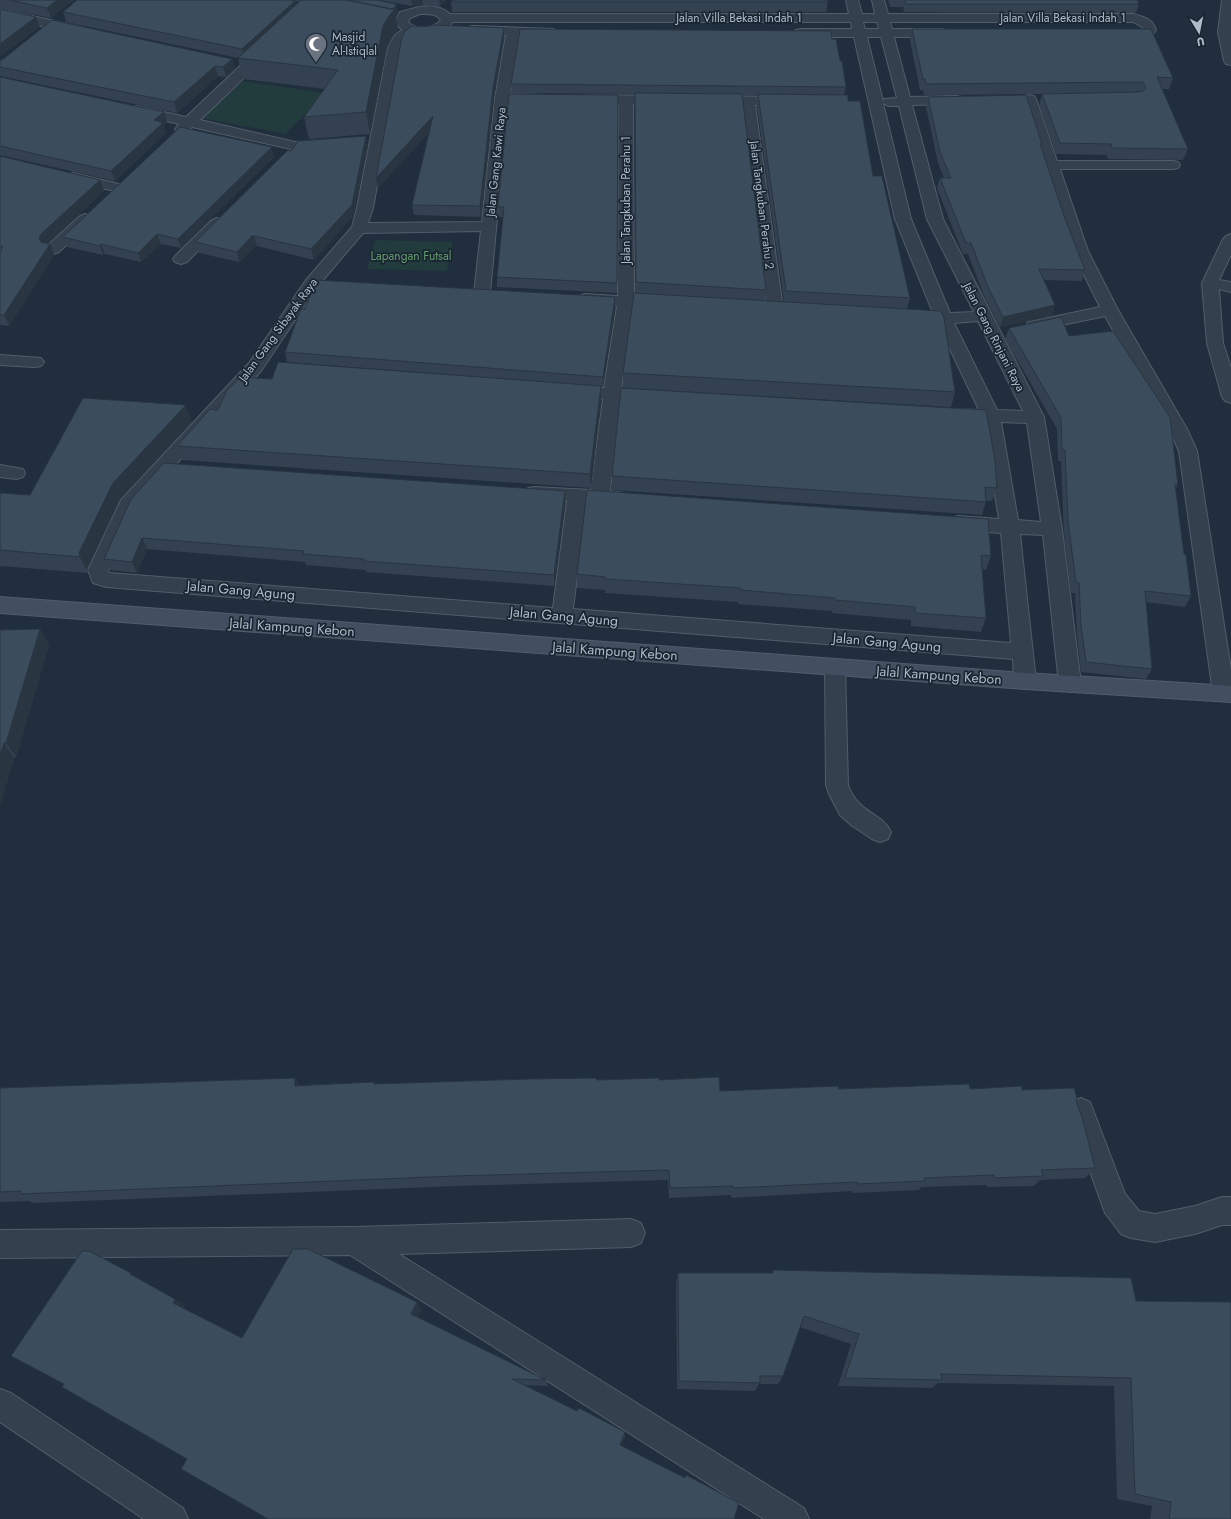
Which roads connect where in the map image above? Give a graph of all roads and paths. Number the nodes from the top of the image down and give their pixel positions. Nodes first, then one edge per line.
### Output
1 (852, 0) edge
2 (878, 0) edge
3 (1228, 0) edge
4 (397, 9) edge
5 (411, 12) junction
6 (447, 12) junction
7 (0, 13) edge
8 (66, 15) edge
9 (389, 23) edge
10 (53, 25) junction
11 (857, 26) junction
12 (884, 26) junction
13 (407, 28) junction
14 (436, 29) junction
15 (513, 32) junction
16 (560, 32) edge
17 (788, 32) edge
18 (1228, 32) edge
19 (92, 33) edge
20 (41, 34) edge
21 (956, 34) edge
22 (1113, 35) edge
23 (271, 44) edge
24 (1231, 61) edge
25 (233, 62) dead end
26 (248, 66) junction
27 (502, 98) junction
28 (548, 98) edge
29 (572, 99) edge
30 (626, 99) junction
31 (1029, 99) edge
32 (679, 100) edge
33 (702, 100) edge
34 (974, 100) edge
35 (748, 101) junction
36 (804, 101) edge
37 (867, 102) junction
38 (904, 102) junction
39 (122, 107) edge
40 (191, 121) junction
41 (174, 136) edge
42 (340, 142) edge
43 (295, 146) junction
44 (284, 157) edge
45 (1051, 165) junction
46 (1173, 165) dead end
47 (56, 173) edge
48 (130, 178) edge
49 (118, 188) junction
50 (108, 198) edge
51 (97, 208) edge
52 (230, 210) edge
53 (919, 219) junction
54 (490, 226) junction
55 (358, 228) junction
56 (1231, 239) edge
57 (53, 249) dead end
58 (181, 259) dead end
59 (1210, 283) junction
60 (1231, 287) edge
61 (483, 293) edge
62 (570, 298) edge
63 (626, 301) junction
64 (681, 304) edge
65 (775, 309) edge
66 (1110, 310) junction
67 (984, 316) junction
68 (914, 318) edge
69 (944, 319) junction
70 (1006, 332) junction
71 (0, 360) edge
72 (35, 362) dead end
73 (556, 390) edge
74 (612, 394) junction
75 (1231, 397) edge
76 (667, 398) edge
77 (944, 414) edge
78 (991, 417) junction
79 (1035, 417) junction
80 (164, 466) junction
81 (188, 468) edge
82 (522, 492) edge
83 (577, 496) junction
84 (600, 497) junction
85 (631, 500) edge
86 (939, 521) edge
87 (1010, 526) junction
88 (1052, 529) junction
89 (106, 580) joint
90 (0, 605) edge
91 (562, 616) junction
92 (1022, 652) junction
93 (836, 667) junction
94 (1025, 681) junction
95 (1070, 684) junction
96 (1228, 694) edge
97 (880, 832) dead end
98 (1081, 1111) edge
99 (1231, 1211) edge
100 (631, 1233) dead end
101 (353, 1242) junction
102 (0, 1244) edge
103 (0, 1404) edge
104 (779, 1515) edge
105 (172, 1519) edge

1 - 11 street, Jalan Gang Rinjani Raya
2 - 12 street, Jalan Gang Rinjani Raya
3 - 18 street
4 - 5 street
5 - 6 street, Jalan Villa Bekasi Indah 1
5 - 13 street, Jalan Gang Sibayak Raya
6 - 11 street, Jalan Villa Bekasi Indah 1
6 - 14 street
7 - 10 street
8 - 10 street
9 - 13 street
10 - 19 street
10 - 20 street
11 - 12 street, Jalan Villa Bekasi Indah 1
11 - 17 street, Jalan Villa Bekasi Indah 1
11 - 37 street, Jalan Gang Rinjani Raya
12 - 21 street, Jalan Villa Bekasi Indah 1
12 - 22 street, Jalan Villa Bekasi Indah 1
12 - 38 street, Jalan Gang Rinjani Raya
13 - 14 street
13 - 55 street, Jalan Gang Sibayak Raya
14 - 15 street
15 - 16 street
15 - 27 street, Jalan Gang Kawi Raya
18 - 24 street
23 - 26 street
25 - 26 street
26 - 40 street
27 - 28 street
27 - 54 street, Jalan Gang Kawi Raya
29 - 30 street
30 - 32 street
30 - 63 street, Jalan Tangkuban Perahu 1
31 - 45 street
33 - 35 street
34 - 38 street
35 - 36 street
35 - 65 street, Jalan Tangkuban Perahu 2
37 - 38 street
37 - 53 street, Jalan Gang Rinjani Raya
38 - 53 street, Jalan Gang Rinjani Raya
39 - 40 street
40 - 41 street
40 - 43 street
42 - 43 street
43 - 44 street
45 - 46 street
45 - 66 street
47 - 49 street
48 - 49 street
49 - 50 street
51 - 57 street
52 - 58 street
53 - 67 street, Jalan Gang Rinjani Raya
53 - 69 street, Jalan Gang Rinjani Raya
54 - 55 street
54 - 61 street, Jalan Gang Kawi Raya
55 - 80 street, Jalan Gang Sibayak Raya
56 - 59 street
59 - 60 street
59 - 75 street
62 - 63 street
63 - 64 street
63 - 74 street, Jalan Tangkuban Perahu 1
66 - 70 street
66 - 96 street
67 - 69 street
67 - 70 street, Jalan Gang Rinjani Raya
68 - 69 street
69 - 78 street, Jalan Gang Rinjani Raya
70 - 79 street, Jalan Gang Rinjani Raya
71 - 72 street
73 - 74 street
74 - 76 street
74 - 84 street, Jalan Tangkuban Perahu 1
77 - 78 street
78 - 79 street
78 - 87 street, Jalan Gang Rinjani Raya
79 - 88 street, Jalan Gang Rinjani Raya
80 - 81 street
80 - 89 street, Jalan Gang Sibayak Raya
82 - 83 street
83 - 84 street
83 - 91 street
84 - 85 street
86 - 87 street
87 - 88 street
87 - 92 street, Jalan Gang Rinjani Raya
88 - 95 street, Jalan Gang Rinjani Raya
89 - 91 street, Jalan Gang Agung
90 - 93 street, Jalal Kampung Kebon
91 - 92 street, Jalan Gang Agung
92 - 94 street, Jalan Gang Rinjani Raya
93 - 94 street, Jalal Kampung Kebon
93 - 97 street
94 - 95 street, Jalal Kampung Kebon
95 - 96 street, Jalal Kampung Kebon
98 - 99 street
100 - 101 street
101 - 102 street
101 - 104 street
103 - 105 street

